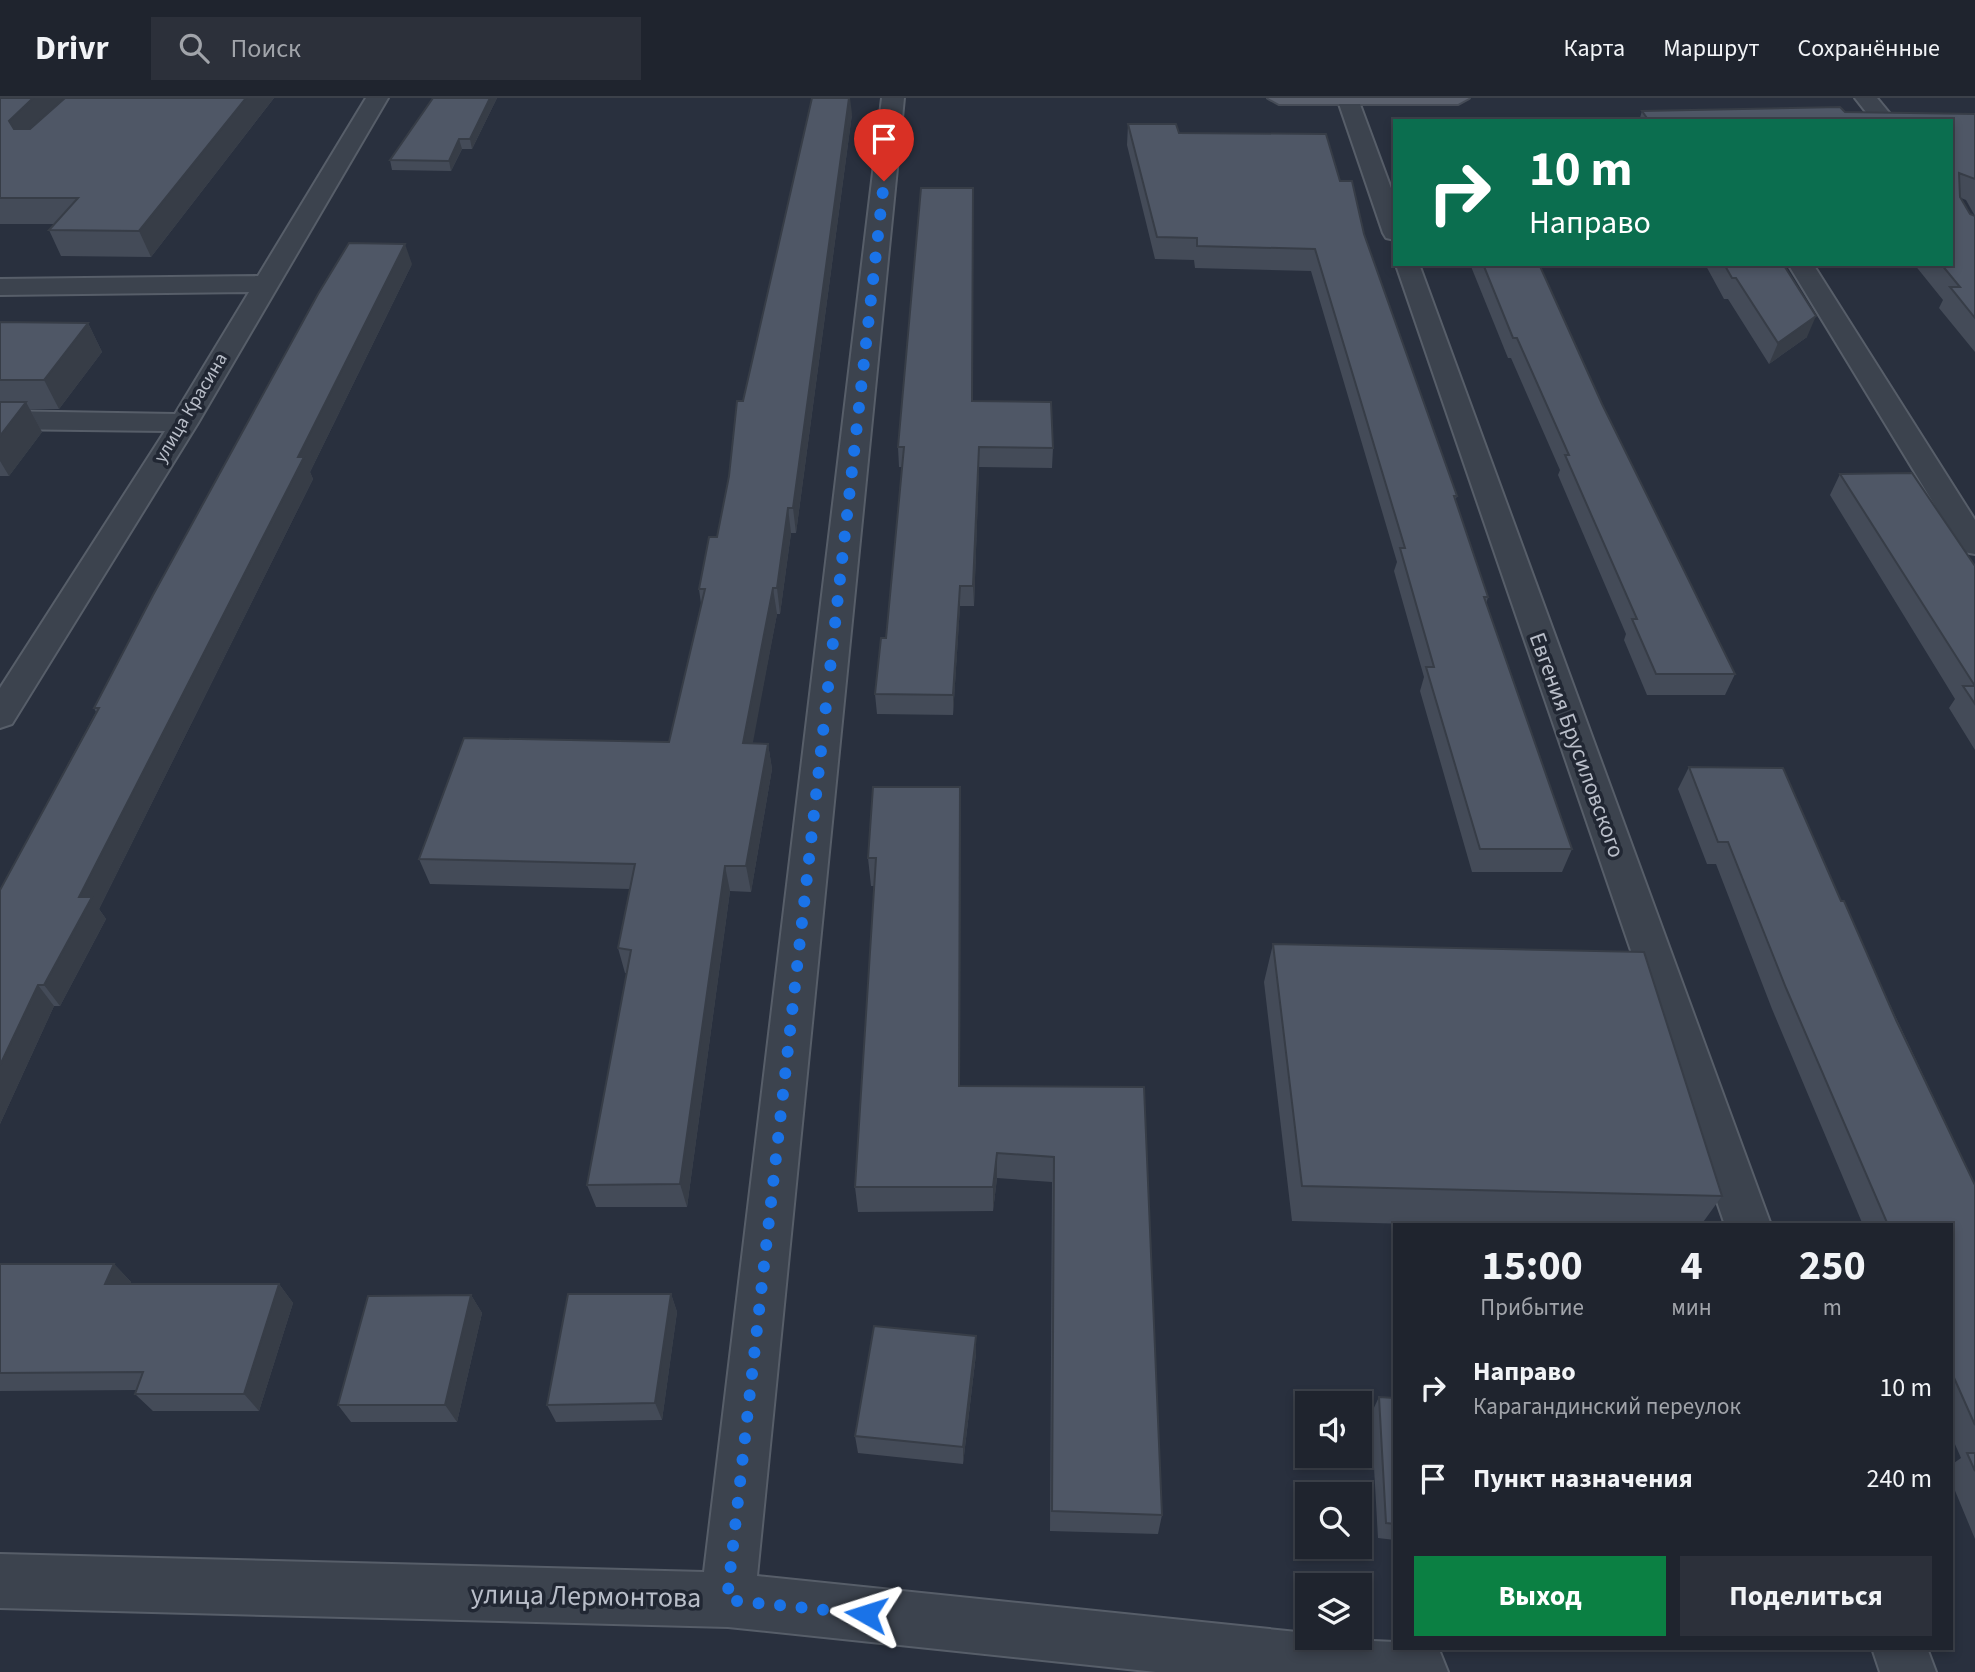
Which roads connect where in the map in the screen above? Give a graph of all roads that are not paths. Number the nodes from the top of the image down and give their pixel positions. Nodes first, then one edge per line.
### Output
1 (377, 98) edge
2 (893, 98) edge
3 (1279, 98) edge
4 (1458, 98) edge
5 (1866, 98) edge
6 (1347, 99) edge
7 (1883, 119) edge
8 (1393, 227) edge
9 (1407, 266) edge
10 (1801, 266) edge
11 (267, 284) junction
12 (0, 287) edge
13 (0, 420) edge
14 (184, 423) junction
15 (1975, 545) edge
16 (0, 716) edge
17 (1747, 1223) edge
18 (0, 1581) edge
19 (727, 1600) junction
20 (1900, 1650) edge
21 (1419, 1672) edge
22 (1908, 1672) edge

1 - 11 street, улица Красина
2 - 19 street
3 - 6 main road
4 - 6 main road
5 - 7 street
6 - 8 street
9 - 17 street, Евгения Брусиловского
10 - 15 street
11 - 12 street
11 - 14 street, улица Красина
13 - 14 street
14 - 16 street, улица Красина
18 - 19 street, улица Лермонтова
19 - 21 street, улица Лермонтова
20 - 22 street

